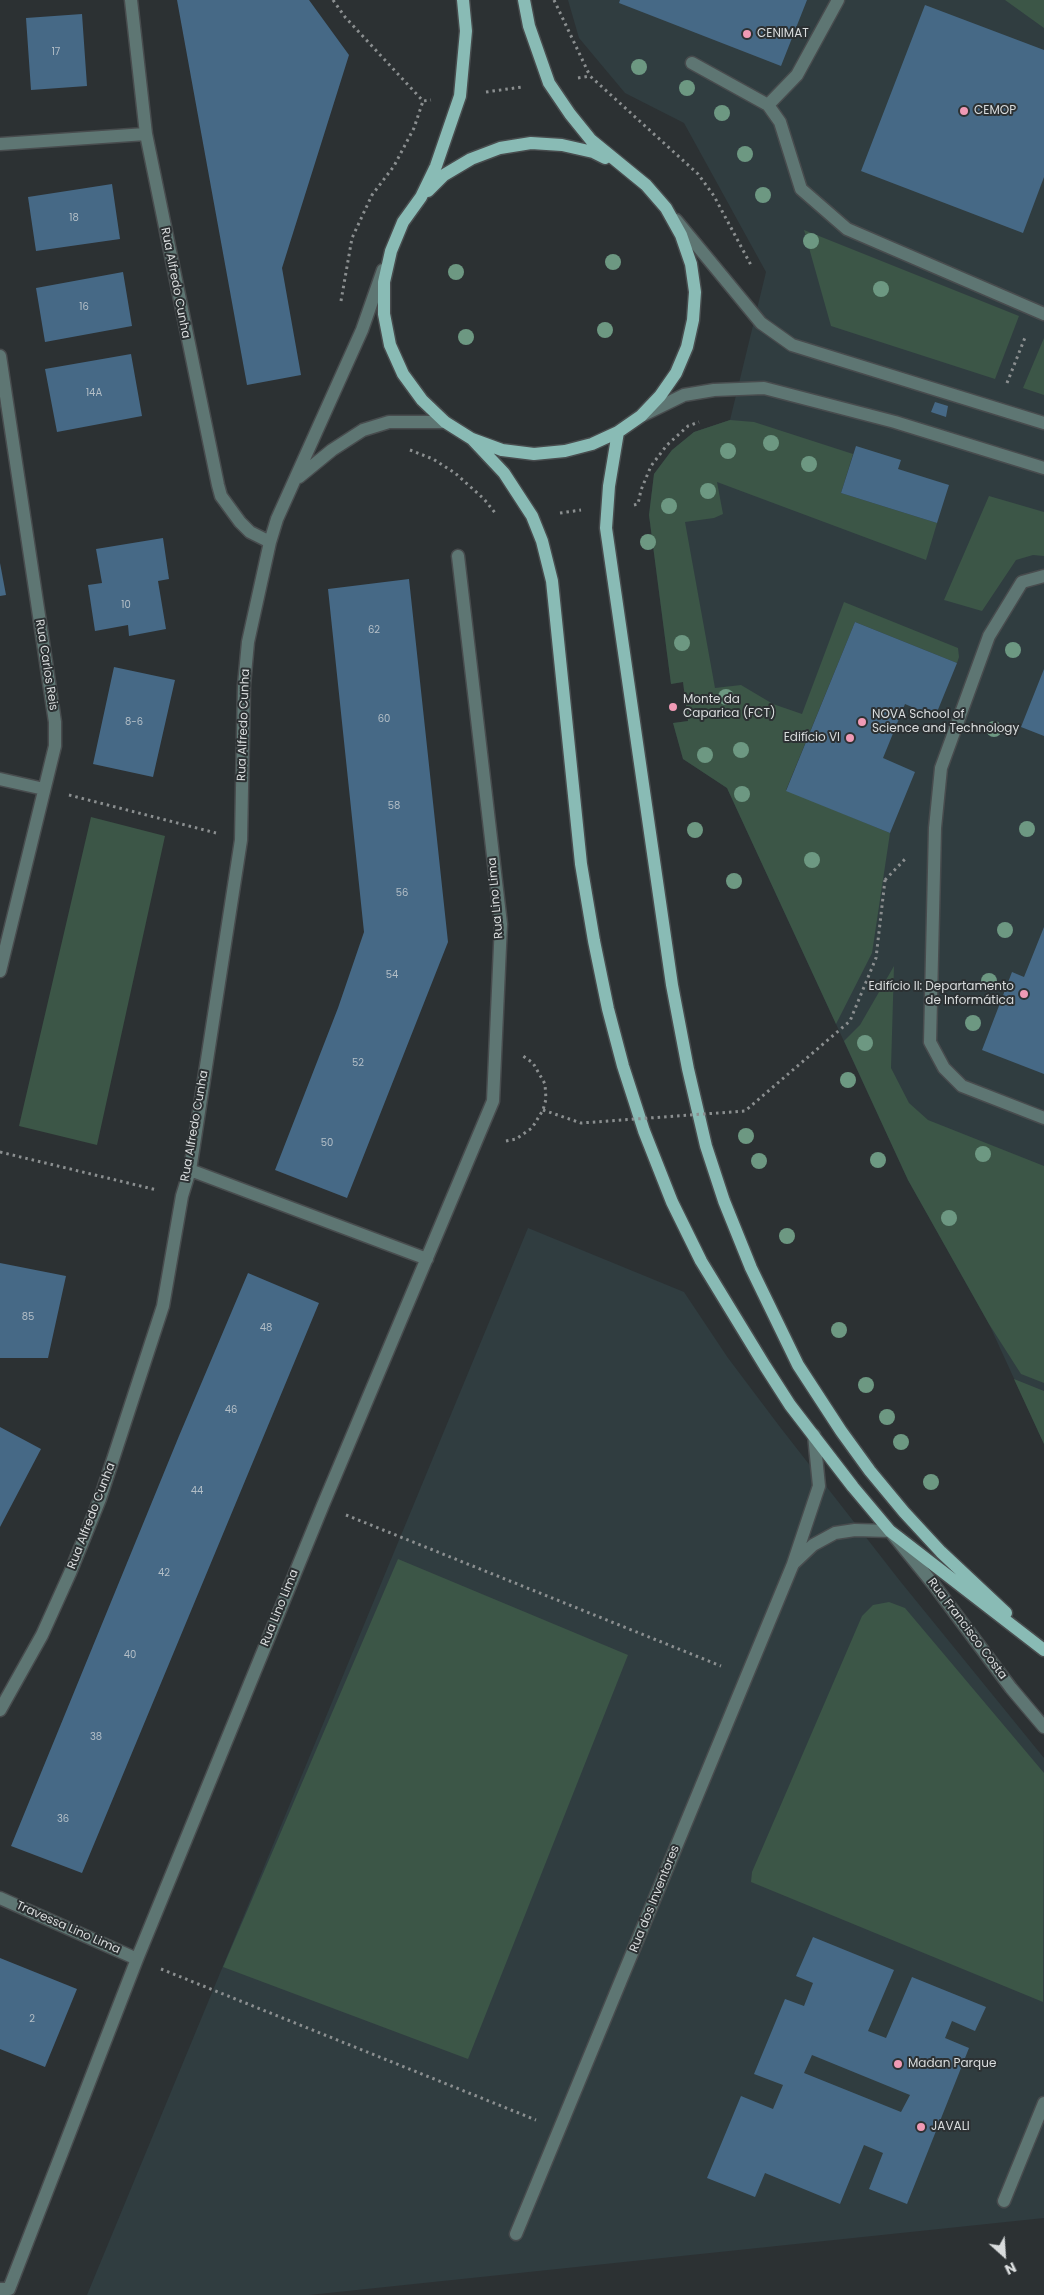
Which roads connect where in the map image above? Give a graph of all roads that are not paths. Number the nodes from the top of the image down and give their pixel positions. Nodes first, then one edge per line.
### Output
1 (131, 0) edge
2 (463, 0) edge
3 (524, 0) edge
4 (838, 0) edge
5 (692, 63) dead end
6 (768, 105) junction
7 (146, 134) junction
8 (0, 144) edge
9 (620, 166) junction
10 (421, 197) junction
11 (666, 208) junction
12 (391, 251) junction
13 (1040, 312) edge
14 (0, 356) edge
15 (3, 402) edge
16 (641, 416) junction
17 (445, 422) junction
18 (1044, 423) edge
19 (618, 432) junction
20 (472, 439) junction
21 (1044, 468) edge
22 (297, 478) junction
23 (270, 542) junction
24 (458, 556) dead end
25 (1044, 576) edge
26 (0, 779) edge
27 (44, 789) junction
28 (0, 971) edge
29 (1044, 1118) edge
30 (190, 1170) junction
31 (427, 1259) junction
32 (814, 1435) junction
33 (890, 1531) junction
34 (793, 1564) junction
35 (1044, 1646) edge
36 (1044, 1650) edge
37 (0, 1710) edge
38 (1044, 1727) edge
39 (0, 1898) edge
40 (136, 1959) junction
41 (1044, 2102) edge
42 (1004, 2201) dead end
43 (516, 2234) dead end
44 (0, 2289) edge

1 - 7 street, Rua Alfredo Cunha
2 - 10 main road
3 - 9 main road
4 - 6 street
5 - 6 street
6 - 13 street
7 - 8 street
7 - 23 street, Rua Alfredo Cunha
9 - 10 main road
9 - 11 main road
10 - 12 main road
11 - 16 main road
11 - 18 street
12 - 17 main road
12 - 22 street, Rua Alfredo Cunha
14 - 15 street, Rua Carlos Reis
15 - 27 street, Rua Carlos Reis
16 - 19 main road
16 - 21 street
17 - 20 main road
17 - 22 street, Rua Alfredo Cunha
19 - 20 main road
19 - 35 main road
20 - 32 main road
22 - 23 street, Rua Alfredo Cunha
23 - 30 street, Rua Alfredo Cunha
24 - 31 street, Rua Lino Lima
25 - 29 street
26 - 27 street
27 - 28 street, Rua Carlos Reis
30 - 31 street
30 - 37 street, Rua Alfredo Cunha
31 - 40 street, Rua Lino Lima
32 - 33 main road
32 - 34 street, Rua dos Inventores
33 - 34 street, Rua dos Inventores
33 - 36 main road
33 - 38 street, Rua Francisco Costa
34 - 43 street, Rua dos Inventores
39 - 40 street, Travessa Lino Lima
40 - 44 street, Rua Lino Lima
41 - 42 street

